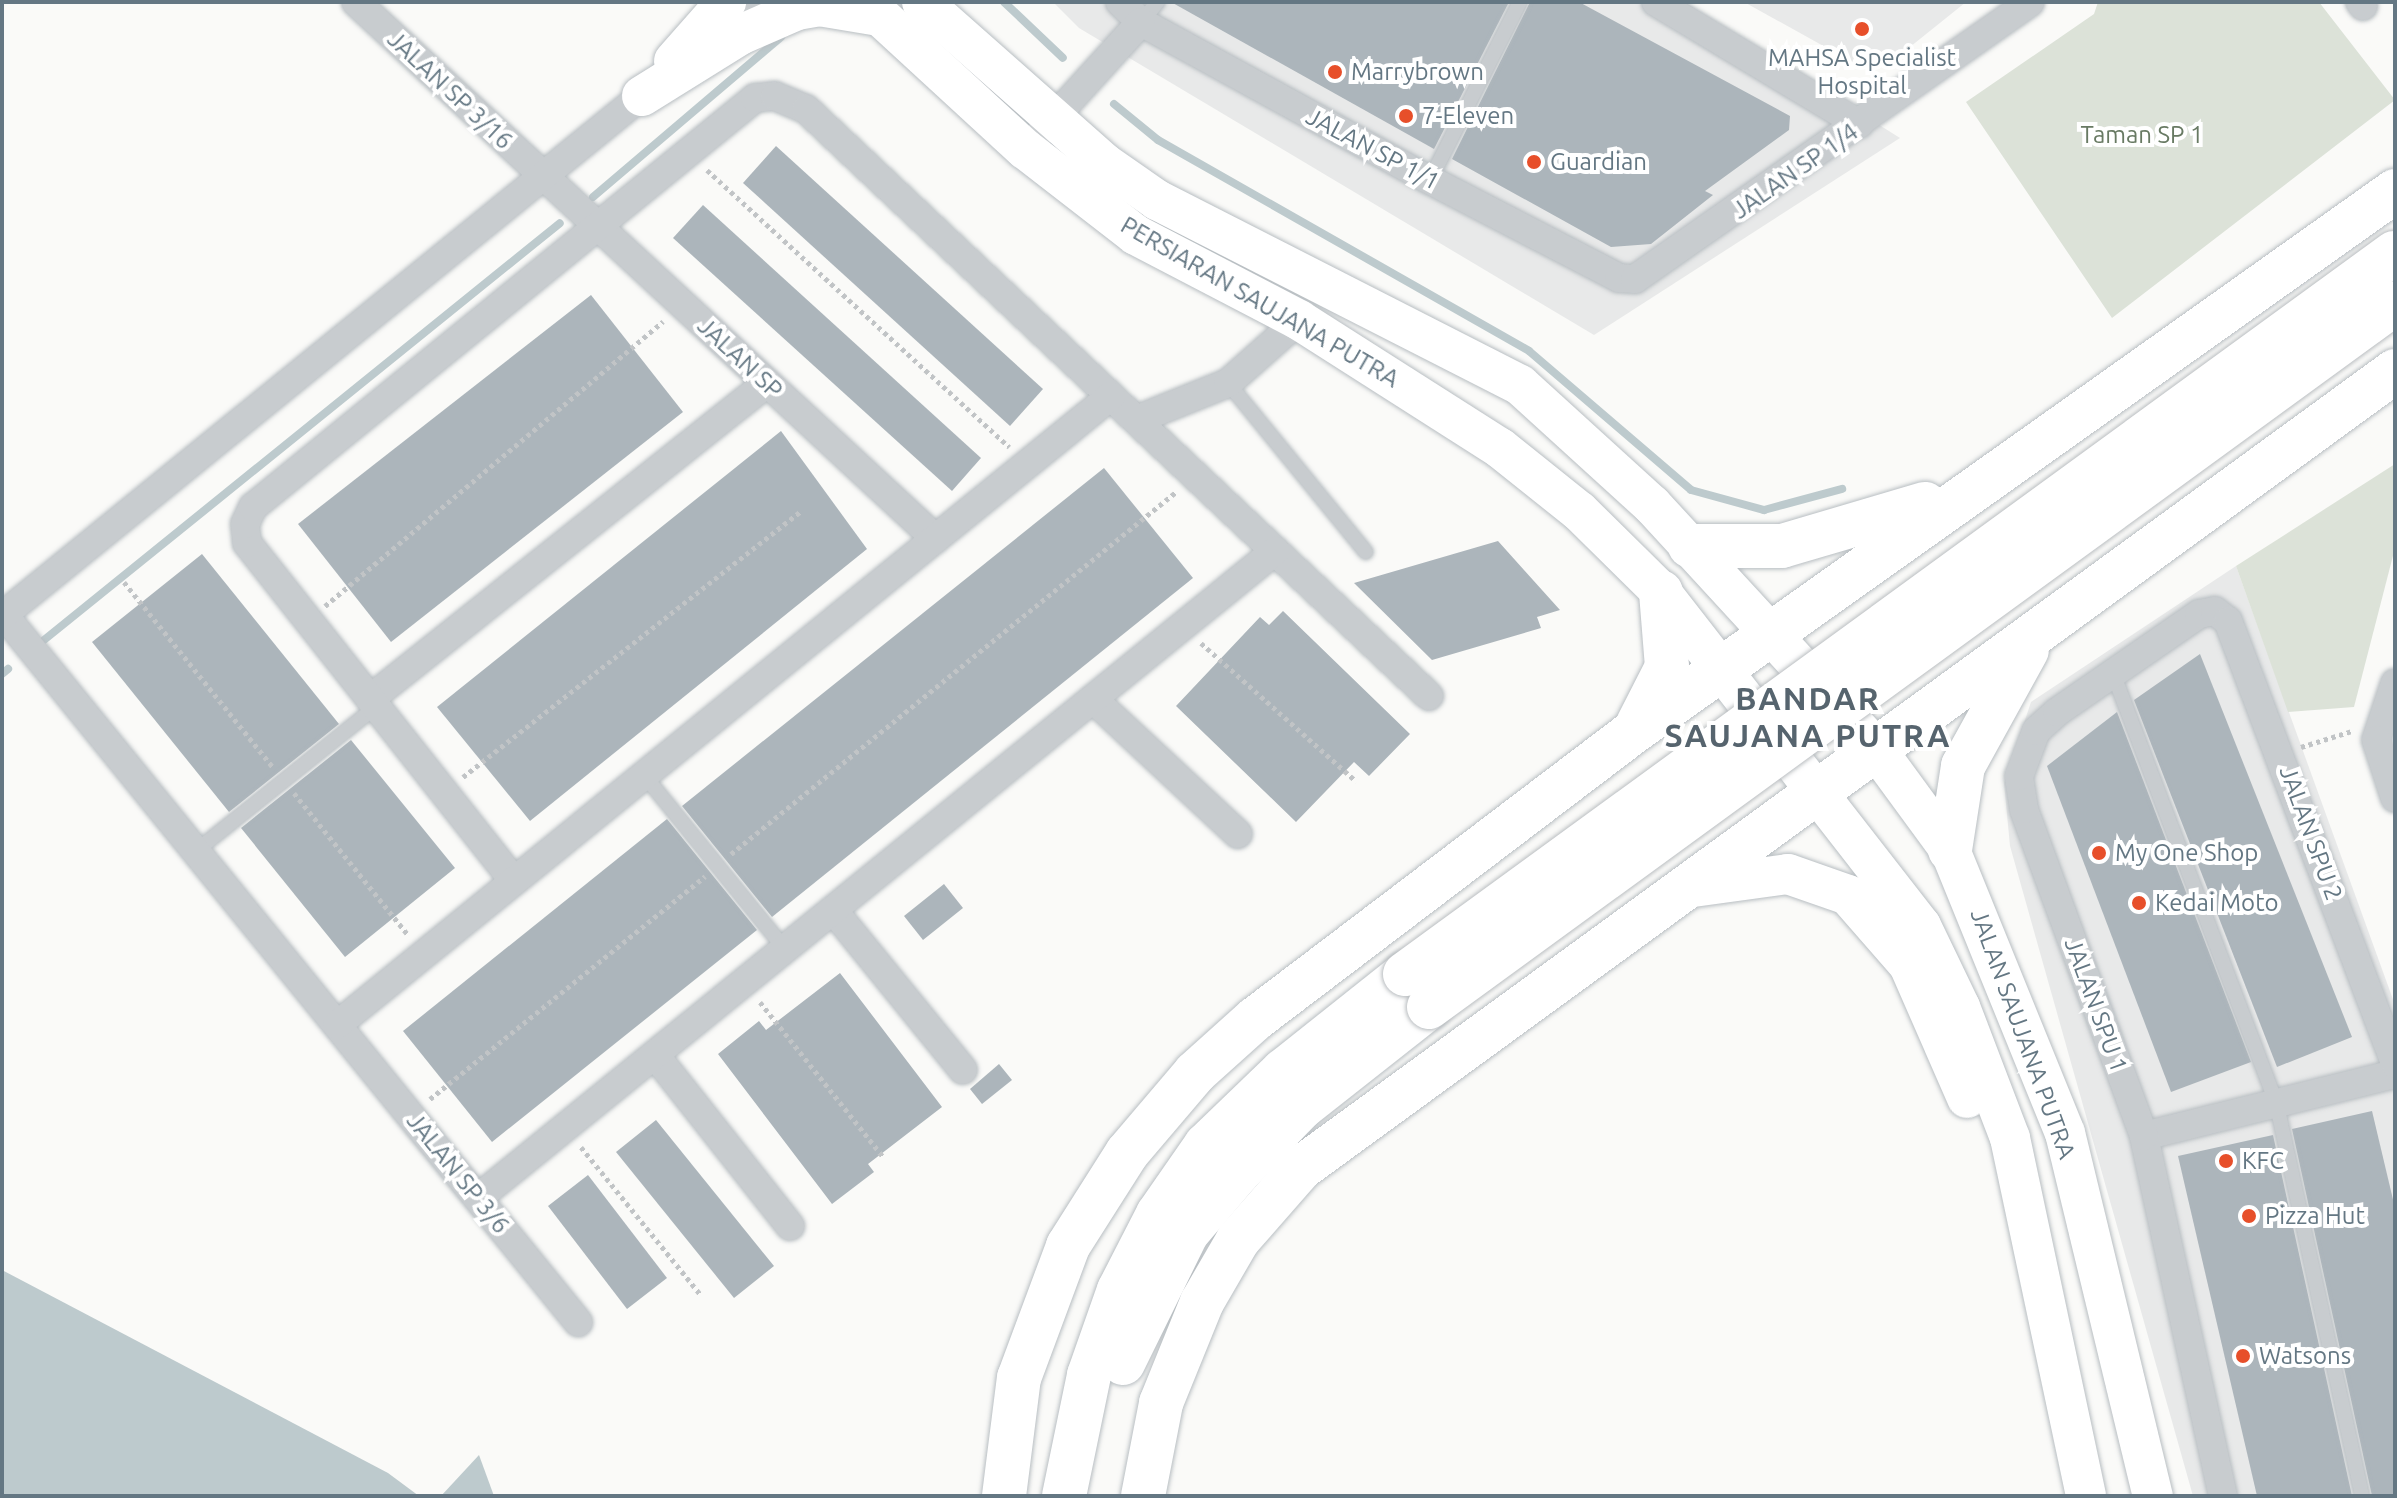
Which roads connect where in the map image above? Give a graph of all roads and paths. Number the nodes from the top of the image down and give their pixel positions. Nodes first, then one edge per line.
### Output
1 (356, 2) edge
2 (726, 2) edge
3 (753, 2) edge
4 (922, 2) edge
5 (1120, 2) edge
6 (1520, 2) edge
7 (1656, 2) edge
8 (2030, 2) edge
9 (872, 9) edge
10 (1150, 12) edge
11 (642, 96) junction
12 (1052, 120) junction
13 (1859, 124) junction
14 (684, 149) junction
15 (1025, 149) junction
16 (544, 177) junction
17 (1430, 180) junction
18 (2395, 191) edge
19 (595, 224) junction
20 (2395, 253) edge
21 (1635, 279) joint
22 (2395, 303) edge
23 (682, 305) junction
24 (1299, 320) junction
25 (2395, 371) edge
26 (767, 383) junction
27 (1228, 383) junction
28 (1111, 396) junction
29 (1136, 420) junction
30 (1027, 464) junction
31 (1196, 476) junction
32 (1986, 478) junction
33 (800, 512) dead end
34 (936, 539) junction
35 (1690, 546) junction
36 (1275, 551) junction
37 (1366, 552) dead end
38 (1661, 592) junction
39 (2215, 611) joint
40 (3, 616) edge
41 (308, 620) junction
42 (1183, 626) junction
43 (2039, 630) junction
44 (1771, 632) junction
45 (1720, 669) junction
46 (2113, 673) junction
47 (2395, 683) edge
48 (1429, 696) dead end
49 (1093, 699) junction
50 (373, 703) junction
51 (2380, 728) junction
52 (1633, 732) junction
53 (1876, 749) junction
54 (2282, 756) junction
55 (644, 775) junction
56 (1356, 781) dead end
57 (444, 792) junction
58 (1815, 792) junction
59 (2395, 798) edge
60 (1238, 834) dead end
61 (1950, 850) junction
62 (196, 851) junction
63 (717, 865) junction
64 (514, 881) junction
65 (1686, 888) junction
66 (833, 910) junction
67 (785, 949) junction
68 (745, 982) junction
69 (1417, 990) junction
70 (337, 1025) junction
71 (655, 1055) junction
72 (2395, 1062) edge
73 (963, 1070) dead end
74 (2395, 1074) edge
75 (2276, 1101) junction
76 (410, 1115) junction
77 (565, 1128) junction
78 (2144, 1136) junction
79 (884, 1158) dead end
80 (478, 1198) junction
81 (2027, 1209) junction
82 (790, 1226) dead end
83 (700, 1294) dead end
84 (578, 1322) dead end
85 (1004, 1496) edge
86 (1064, 1496) edge
87 (1094, 1496) edge
88 (1143, 1496) edge
89 (2086, 1496) edge
90 (2153, 1496) edge
91 (2223, 1496) edge
92 (2362, 1496) edge

1 - 16 street, JALAN SP 3/16
2 - 11 main road
3 - 11 street
4 - 12 main road, PERSIARAN SAUJANA PUTRA
5 - 10 street, JALAN SP 1/1
6 - 17 lane
7 - 13 street
8 - 13 street, JALAN SP 1/4
9 - 11 main road
9 - 15 main road, PERSIARAN SAUJANA PUTRA
10 - 12 street
10 - 17 street, JALAN SP 1/1
11 - 16 street
12 - 15 street
12 - 35 main road, PERSIARAN SAUJANA PUTRA
13 - 21 street, JALAN SP 1/4
14 - 19 street
14 - 28 street
14 - 30 path
15 - 24 main road, PERSIARAN SAUJANA PUTRA
16 - 19 street, JALAN SP
16 - 40 street
17 - 21 street, JALAN SP 1/1
18 - 32 highway
19 - 23 street, JALAN SP
19 - 41 street
20 - 69 highway, bridge
22 - 69 highway, bridge
23 - 26 street, JALAN SP
23 - 41 path
24 - 27 street
24 - 38 main road, PERSIARAN SAUJANA PUTRA
25 - 43 highway
26 - 34 street, JALAN SP
26 - 50 street
27 - 29 street
27 - 37 lane
28 - 29 street
28 - 30 street
29 - 31 street
30 - 34 street
31 - 36 street
31 - 63 path
32 - 35 highway
32 - 44 highway
33 - 57 path
34 - 55 street
35 - 44 main road, PERSIARAN SAUJANA PUTRA
36 - 42 street
36 - 48 street
38 - 45 main road, PERSIARAN SAUJANA PUTRA
38 - 52 highway
39 - 46 street, JALAN SPU 1
39 - 54 street, JALAN SPU 2
40 - 62 street, JALAN SP 3/6
41 - 50 street
42 - 49 street
42 - 56 path
43 - 53 highway
43 - 61 highway
44 - 45 highway
44 - 53 main road, JALAN SAUJANA PUTRA
45 - 52 highway
45 - 58 main road, JALAN SAUJANA PUTRA
46 - 75 lane
46 - 78 street, JALAN SPU 1
47 - 51 street
49 - 60 street
49 - 66 street
50 - 57 street
50 - 62 lane
51 - 54 path
51 - 59 street
52 - 85 highway
53 - 58 highway
53 - 61 main road, JALAN SAUJANA PUTRA
54 - 72 street, JALAN SPU 2
55 - 63 lane
55 - 64 street
57 - 64 street
58 - 65 highway
58 - 81 main road, JALAN SAUJANA PUTRA
61 - 90 main road, JALAN SAUJANA PUTRA
62 - 70 street, JALAN SP 3/6
63 - 67 lane
63 - 76 path
64 - 70 street
65 - 81 main road
65 - 88 highway
66 - 67 street
66 - 73 street
67 - 68 street
68 - 71 street
68 - 79 path
69 - 86 highway
69 - 87 highway
70 - 76 street, JALAN SP 3/6
71 - 77 street
71 - 82 street
74 - 75 street
75 - 78 street
75 - 92 lane
76 - 80 street, JALAN SP 3/6
77 - 80 street
77 - 83 path
78 - 91 street, JALAN SPU 1
80 - 84 street, JALAN SP 3/6
81 - 89 main road, JALAN SAUJANA PUTRA

